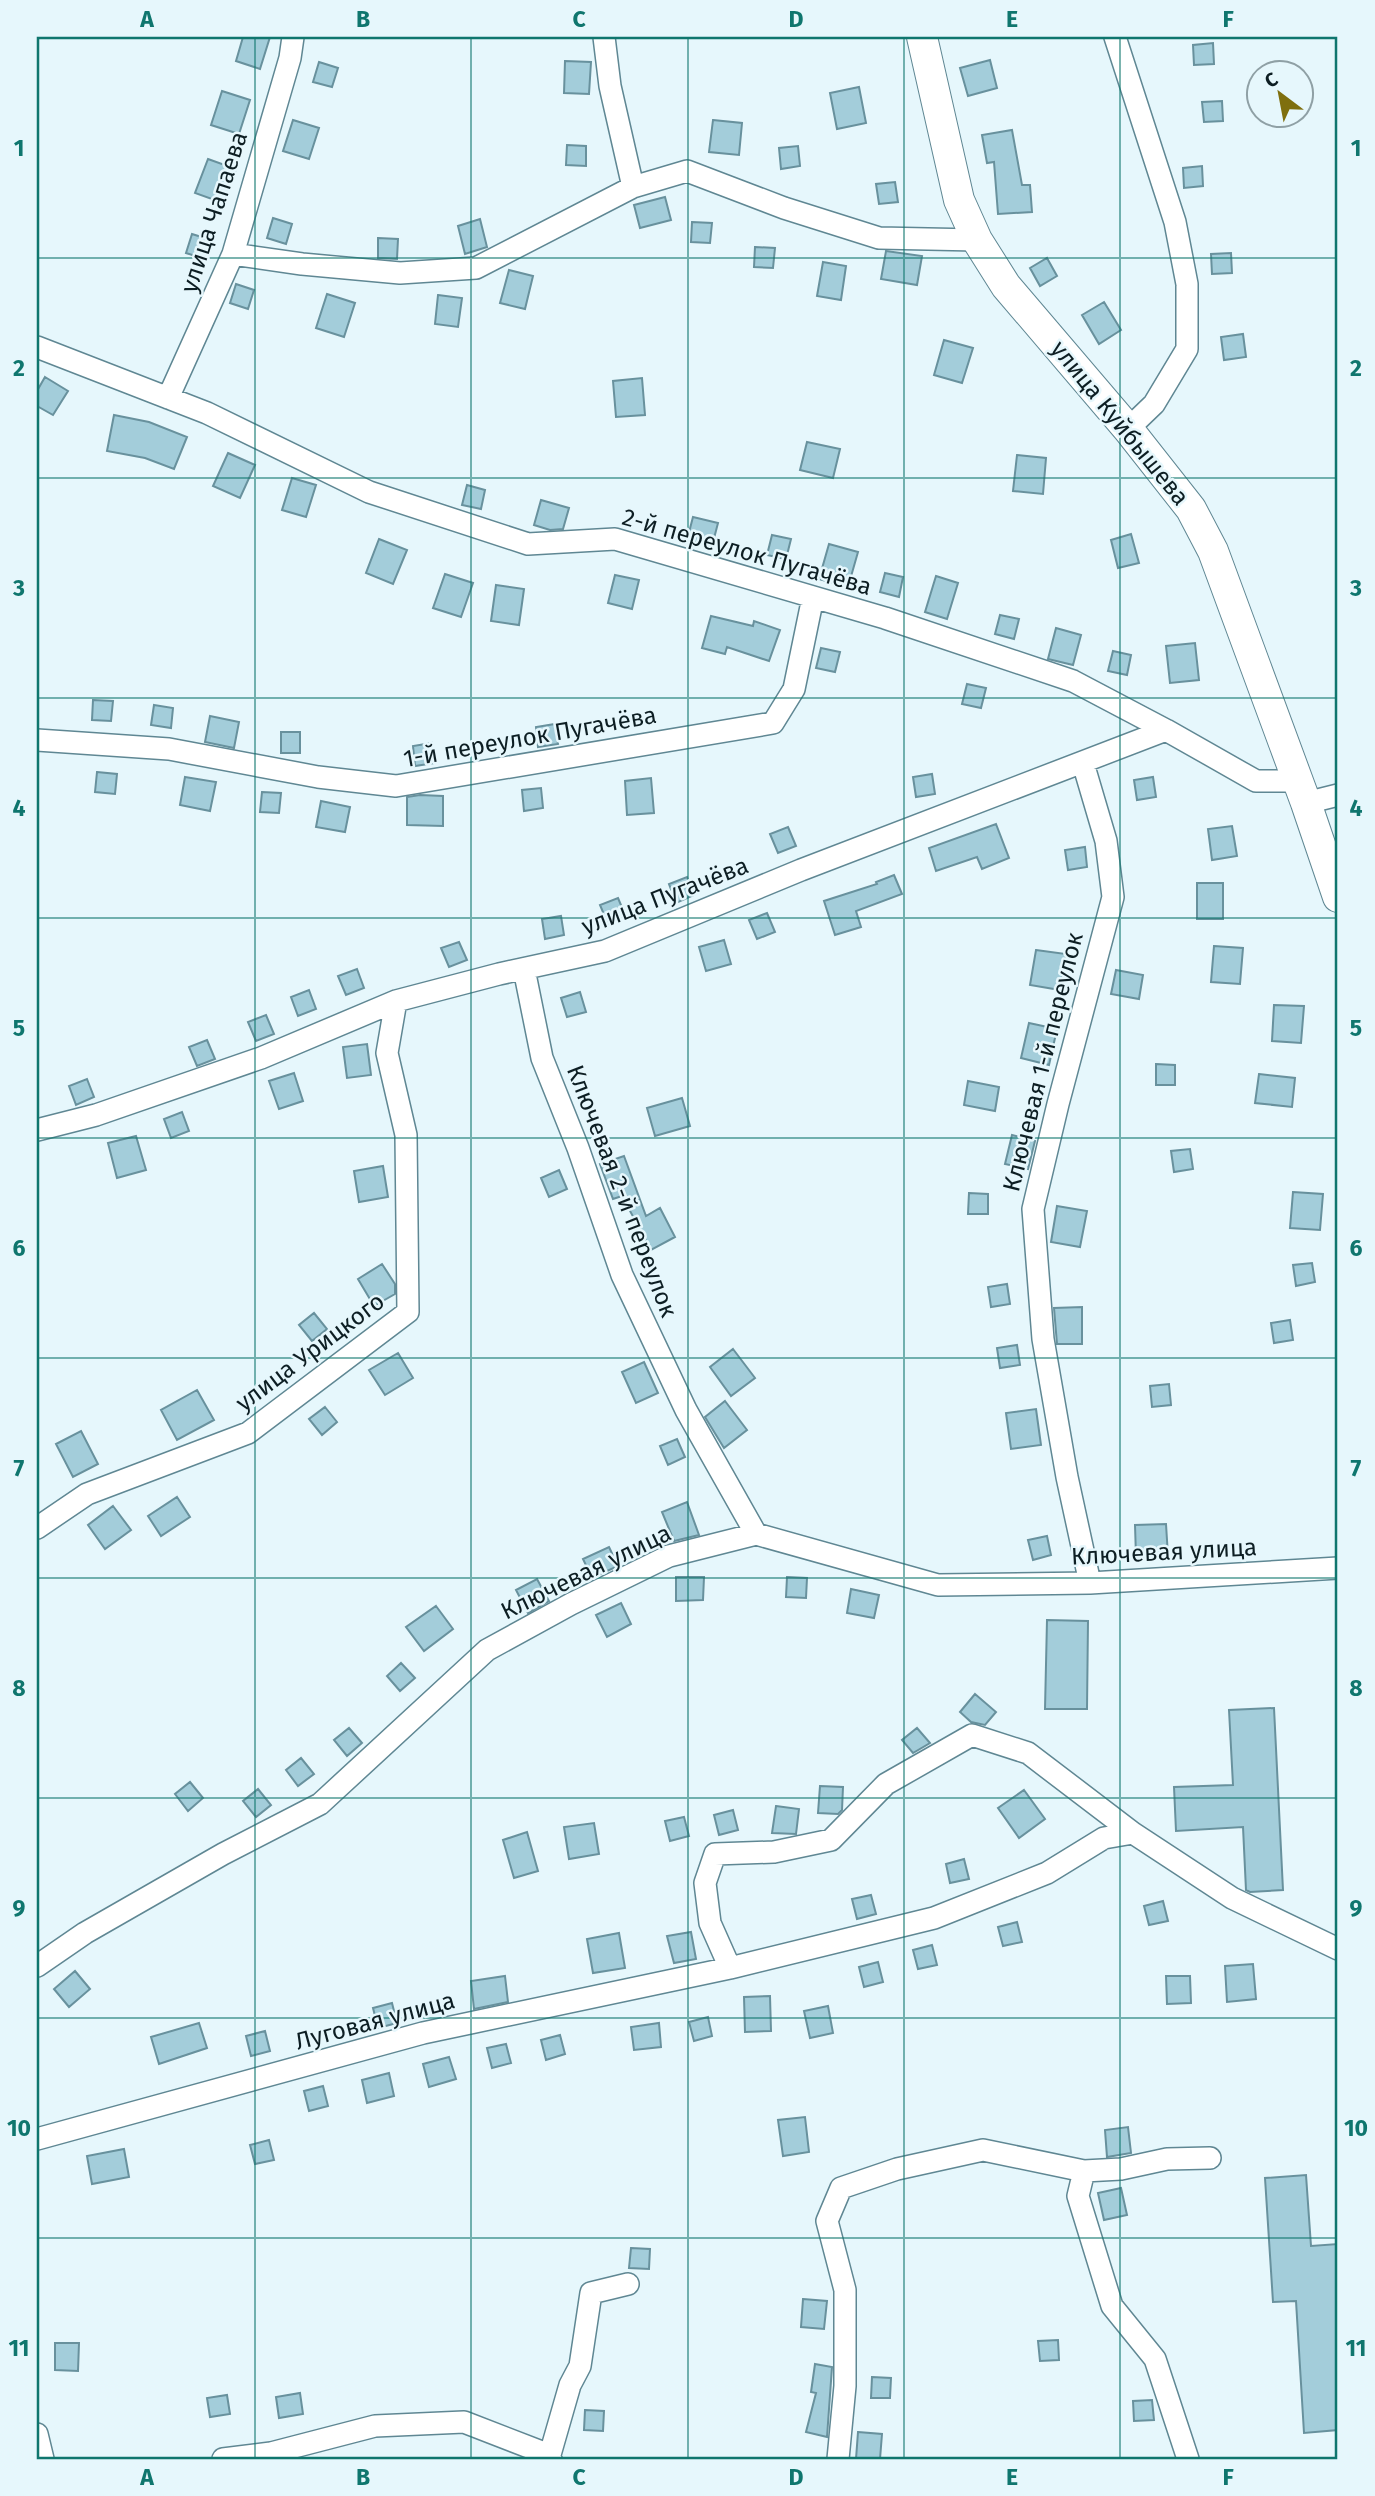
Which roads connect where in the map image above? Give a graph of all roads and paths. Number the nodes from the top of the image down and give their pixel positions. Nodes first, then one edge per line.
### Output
1 (293, 37) edge
2 (604, 37) edge
3 (922, 37) edge
4 (1115, 37) edge
5 (633, 187) junction
6 (977, 240) junction
7 (233, 254) junction
8 (37, 347) edge
9 (168, 398) junction
10 (1128, 429) junction
11 (813, 597) junction
12 (1166, 730) junction
13 (37, 740) edge
14 (1083, 763) junction
15 (1302, 792) junction
16 (1338, 795) edge
17 (1338, 897) edge
18 (524, 969) junction
19 (396, 1002) junction
20 (37, 1130) edge
21 (37, 1528) edge
22 (756, 1534) junction
23 (1338, 1568) edge
24 (1090, 1583) junction
25 (1133, 1833) junction
26 (1338, 1949) edge
27 (37, 1966) edge
28 (730, 1968) junction
29 (37, 2139) edge
30 (1210, 2158) dead end
31 (1084, 2171) junction
32 (628, 2284) dead end
33 (37, 2434) edge
34 (550, 2458) edge
35 (43, 2459) edge
36 (223, 2459) edge
37 (838, 2459) edge
38 (1188, 2459) edge

1 - 7 street, улица Чапаева
2 - 5 street
3 - 6 main road, улица Куйбышева
4 - 10 street
5 - 6 street
5 - 7 street
6 - 10 main road, улица Куйбышева
7 - 9 street, улица Чапаева
8 - 9 street, 2-й переулок Пугачёва
9 - 11 street, 2-й переулок Пугачёва
10 - 15 main road, улица Куйбышева
11 - 12 street, 2-й переулок Пугачёва
11 - 13 street, 1-й переулок Пугачёва
12 - 14 street, улица Пугачёва
12 - 15 street
14 - 18 street, улица Пугачёва
14 - 24 street, Ключевая 1-й переулок
15 - 16 street
15 - 17 main road, улица Куйбышева
18 - 19 street, улица Пугачёва
18 - 22 street, Ключевая 2-й переулок
19 - 20 street, улица Пугачёва
19 - 21 street, улица Урицкого
22 - 24 street, Ключевая улица
22 - 27 street, Ключевая улица
23 - 24 street, Ключевая улица
25 - 26 street
25 - 28 street, Луговая улица
25 - 28 street
28 - 29 street, Луговая улица
30 - 31 street
31 - 37 street
31 - 38 street
32 - 34 street
33 - 35 street
34 - 36 street

